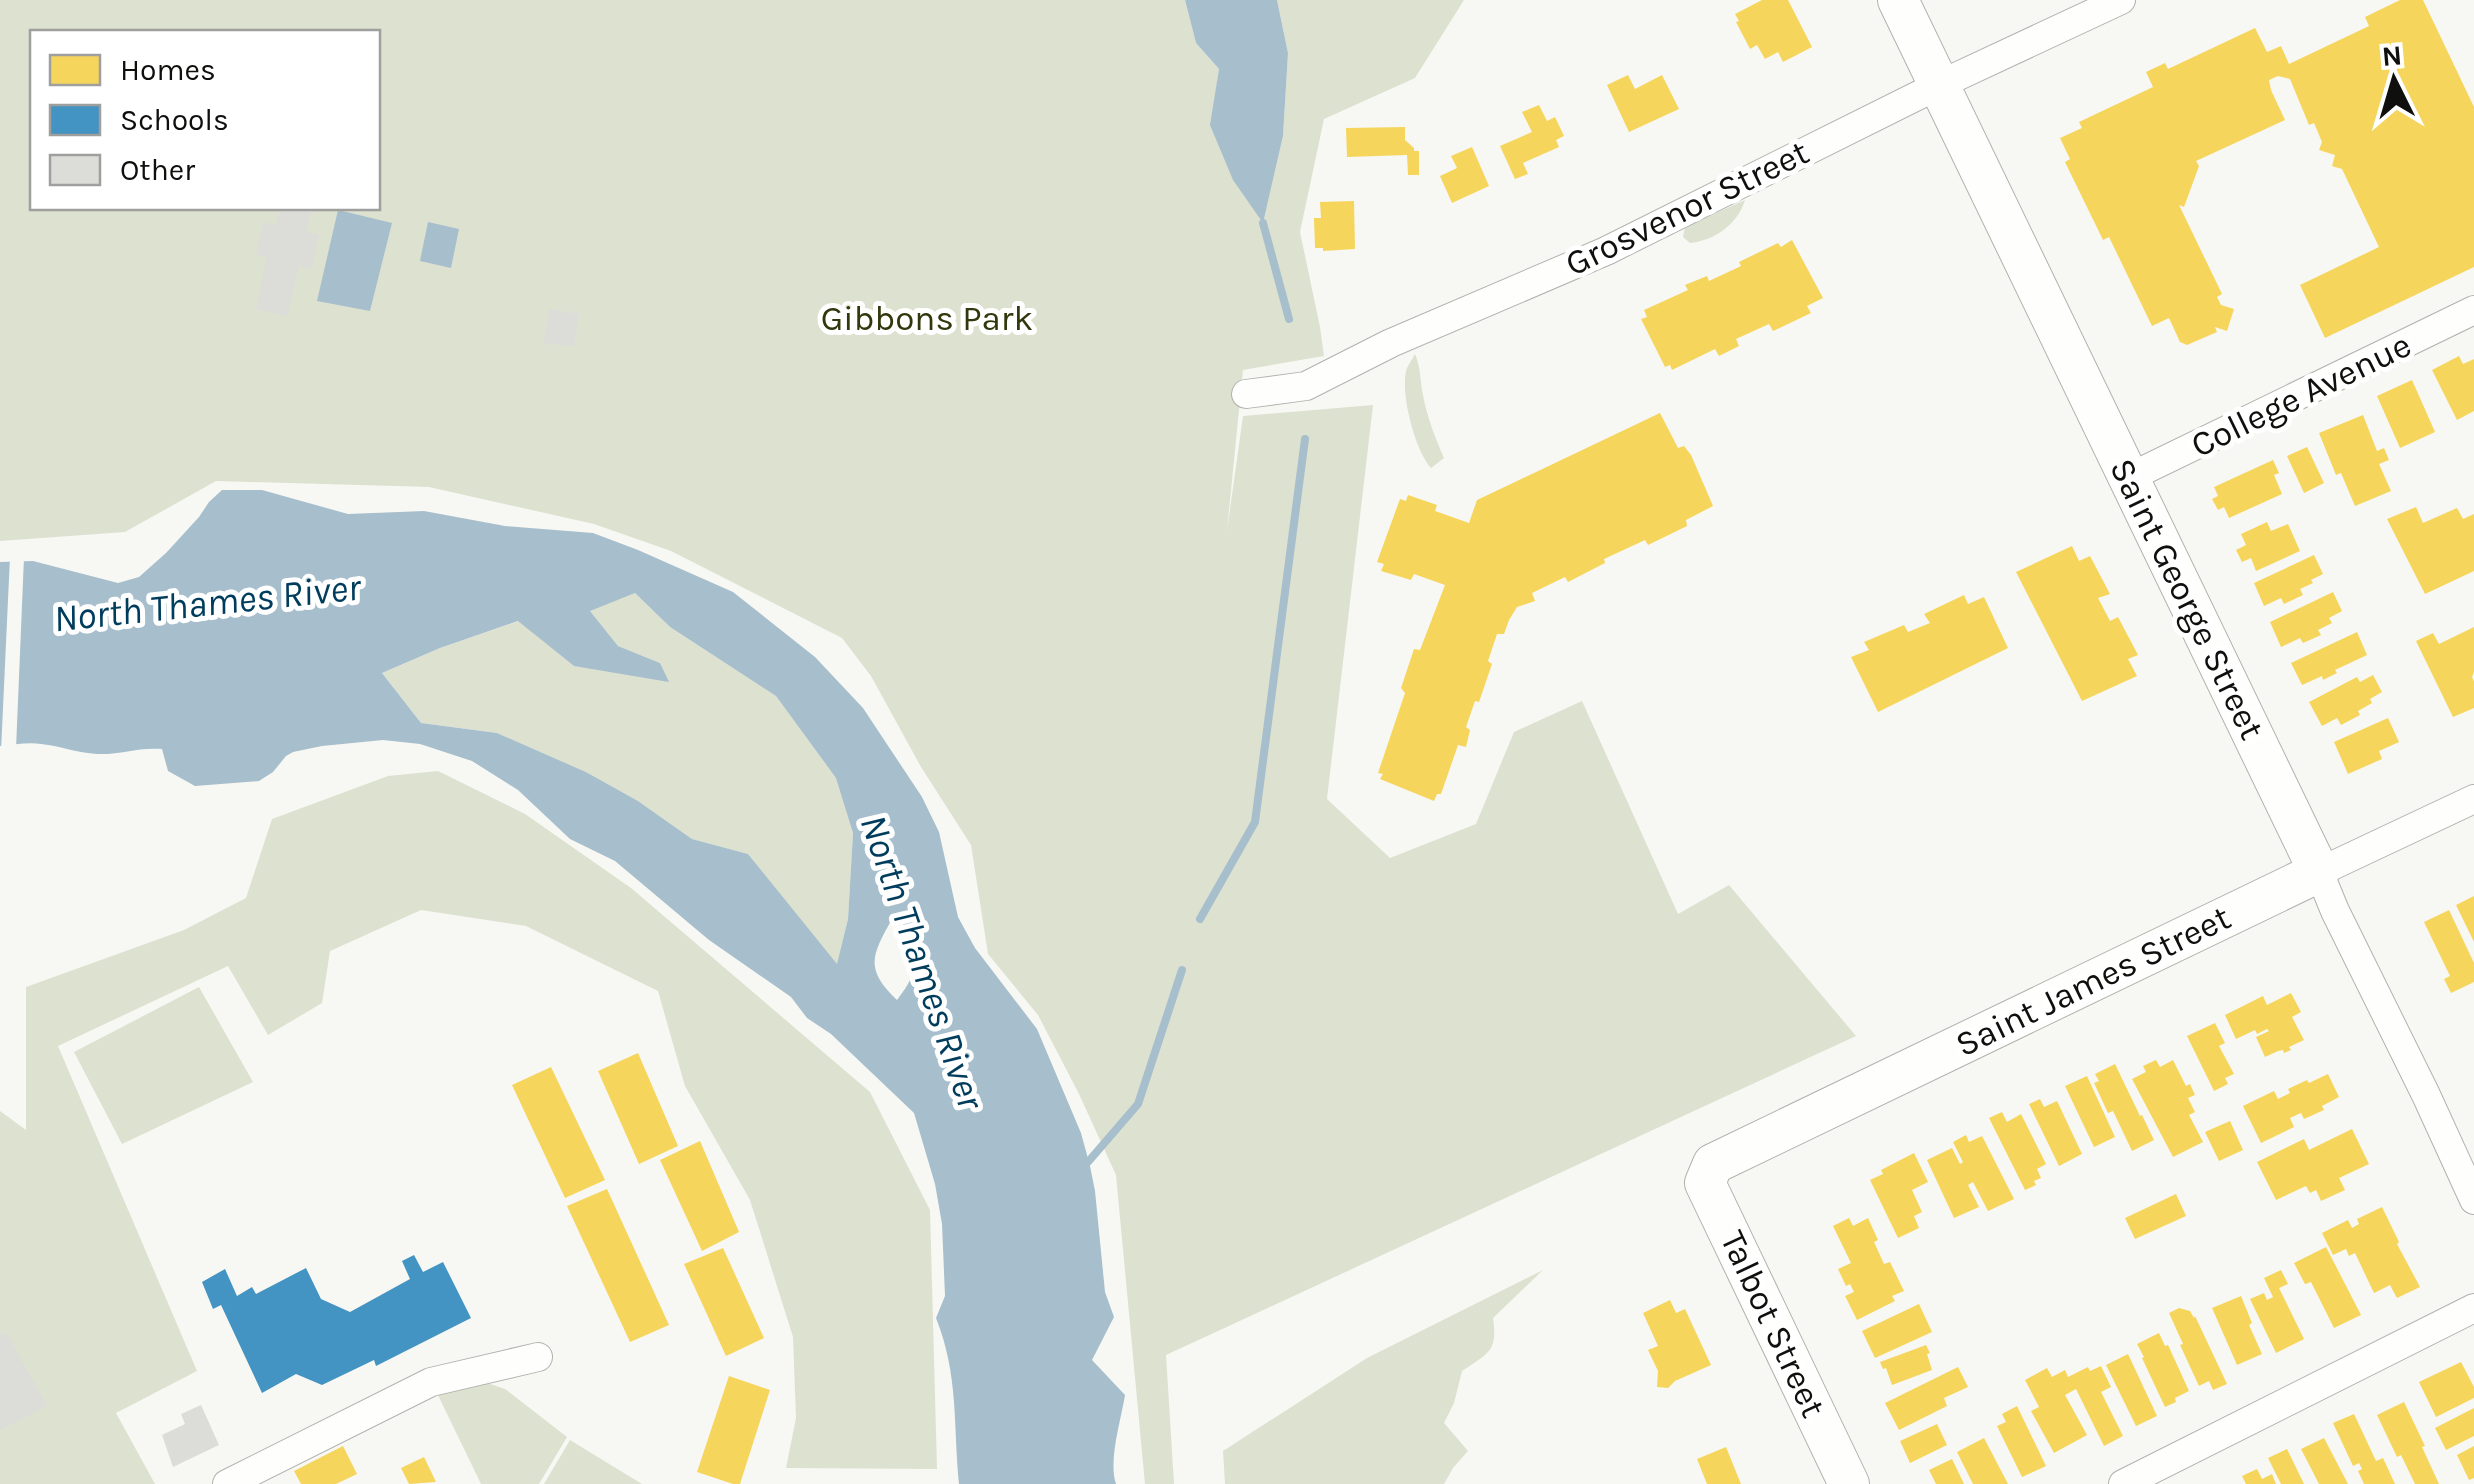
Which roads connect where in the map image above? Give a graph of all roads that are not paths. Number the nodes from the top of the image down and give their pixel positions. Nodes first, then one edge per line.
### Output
1 (1898, 0) edge
2 (2120, 0) edge
3 (1939, 85) junction
4 (2474, 310) edge
5 (1246, 394) dead end
6 (2128, 478) junction
7 (2474, 798) edge
8 (2318, 872) junction
9 (1713, 1164) joint
10 (2474, 1200) edge
11 (2474, 1308) edge
12 (538, 1357) dead end
13 (243, 1480) edge
14 (1849, 1484) edge
15 (2122, 1484) edge

1 - 3 street, Saint George Street
2 - 3 street, Grosvenor Street
3 - 5 street, Grosvenor Street
3 - 6 street, Saint George Street
4 - 6 street, College Avenue
6 - 8 street, Saint George Street
7 - 8 street, Saint James Street
8 - 9 street, Saint James Street
8 - 10 street, Saint George Street
9 - 14 street, Talbot Street
11 - 15 street
12 - 13 street

